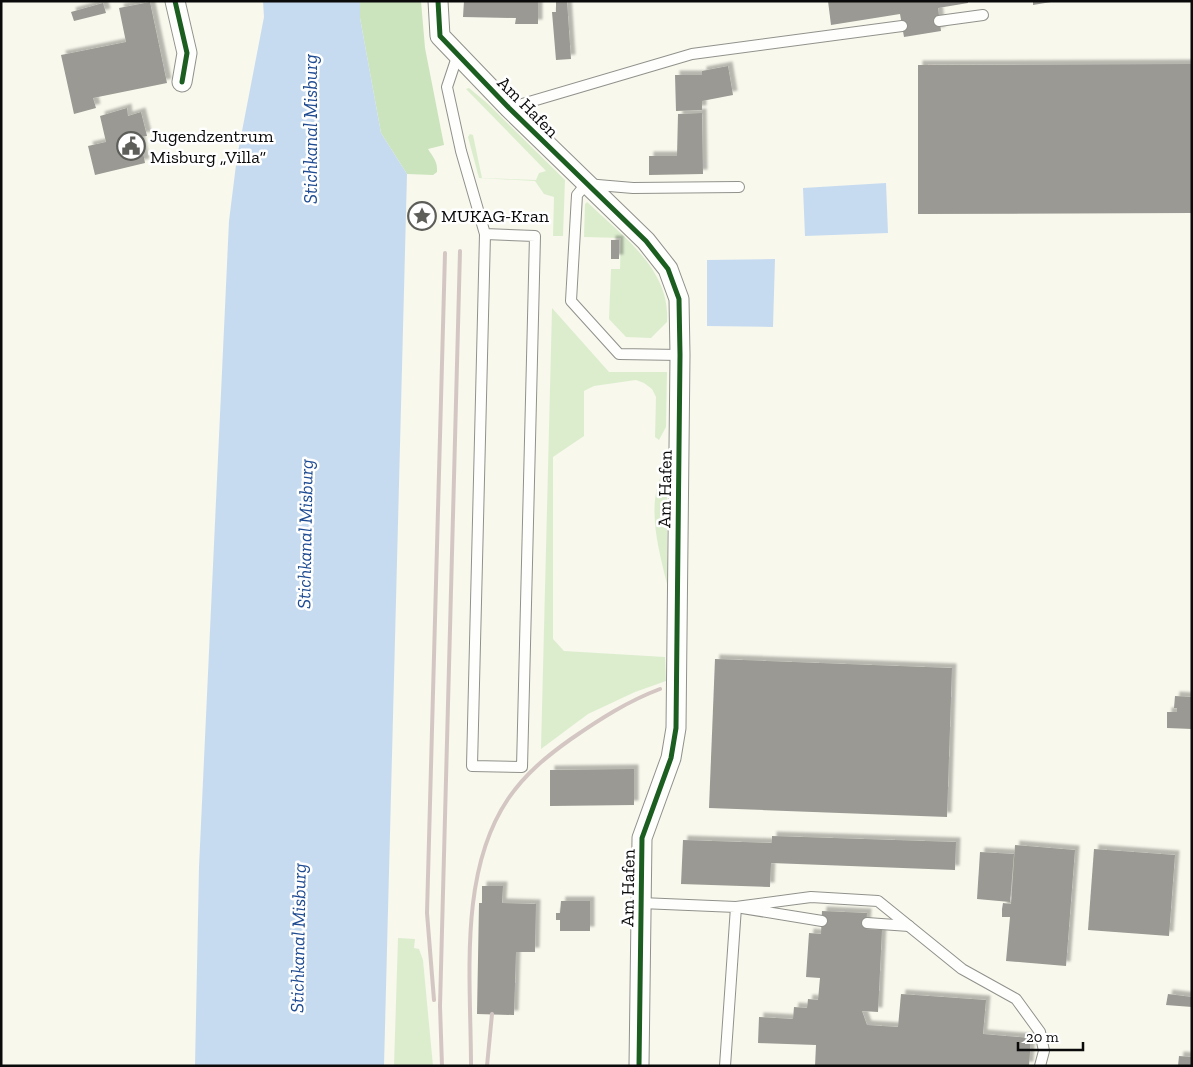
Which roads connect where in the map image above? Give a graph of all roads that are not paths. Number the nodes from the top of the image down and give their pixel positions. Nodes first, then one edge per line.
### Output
1 (175, 1) edge
2 (438, 1) edge
3 (983, 15) dead end
4 (940, 21) dead end
5 (902, 26) dead end
6 (458, 54) junction
7 (182, 82) dead end
8 (509, 108) junction
9 (586, 184) junction
10 (739, 187) dead end
11 (485, 234) junction
12 (680, 355) junction
13 (641, 903) junction
14 (736, 907) junction
15 (822, 921) dead end
16 (866, 923) dead end
17 (909, 926) junction
18 (639, 1066) edge
19 (725, 1066) edge
20 (1040, 1066) edge

1 - 7 street
2 - 6 street, Am Hafen
3 - 4 lane
5 - 8 lane
6 - 8 street, Am Hafen
6 - 11 lane
8 - 9 street, Am Hafen
9 - 10 lane
9 - 12 street, Am Hafen
9 - 12 lane
11 - 11 lane
12 - 13 street, Am Hafen
13 - 14 lane
13 - 18 street, Am Hafen
14 - 15 lane
14 - 17 lane
14 - 19 lane
16 - 17 lane
17 - 20 lane

